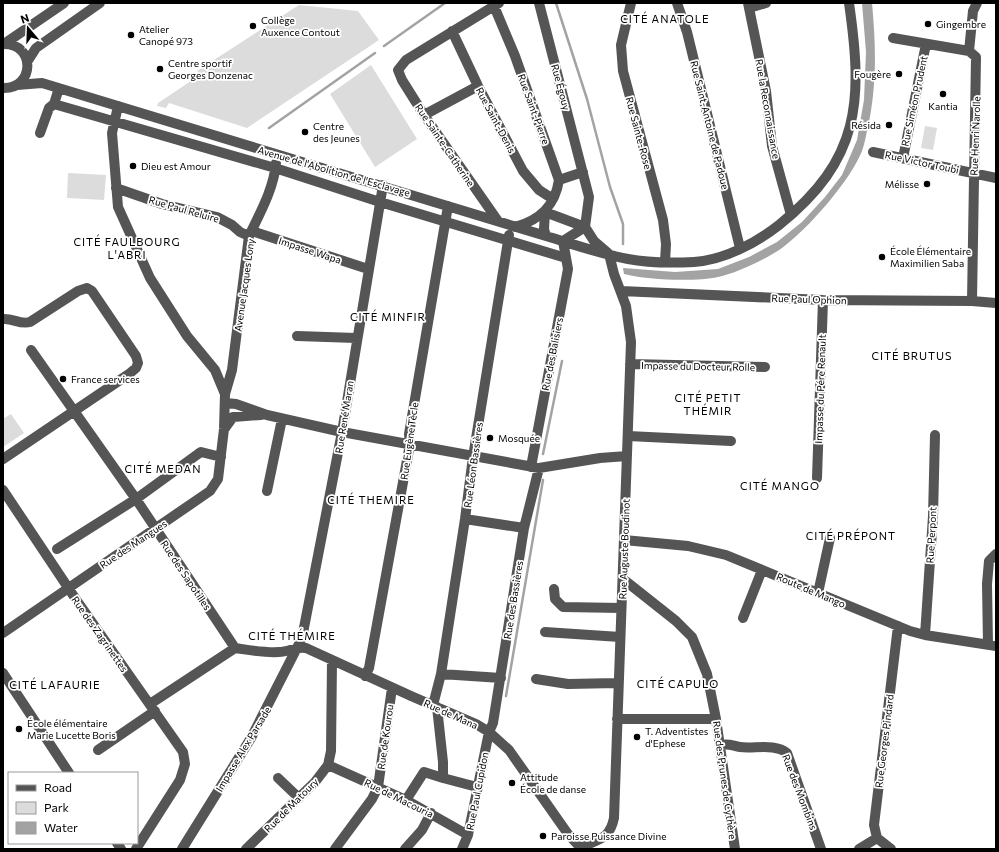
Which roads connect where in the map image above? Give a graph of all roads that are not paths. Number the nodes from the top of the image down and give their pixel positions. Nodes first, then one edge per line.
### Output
1 (64, 3) edge
2 (100, 3) edge
3 (539, 3) edge
4 (631, 3) edge
5 (676, 3) edge
6 (766, 3) edge
7 (849, 3) edge
8 (978, 3) edge
9 (496, 4) edge
10 (748, 5) edge
11 (452, 31) junction
12 (893, 38) dead end
13 (4, 44) edge
14 (926, 44) junction
15 (969, 51) junction
16 (28, 64) junction
17 (40, 82) junction
18 (17, 85) junction
19 (478, 86) junction
20 (3, 88) edge
21 (59, 88) junction
22 (54, 104) junction
23 (118, 106) junction
24 (424, 115) junction
25 (114, 122) junction
26 (40, 133) dead end
27 (872, 152) dead end
28 (276, 155) junction
29 (903, 158) junction
30 (275, 168) junction
31 (583, 172) junction
32 (973, 173) junction
33 (996, 178) edge
34 (559, 180) junction
35 (383, 185) junction
36 (116, 188) junction
37 (553, 199) junction
38 (380, 202) junction
39 (448, 206) junction
40 (545, 212) junction
41 (791, 215) junction
42 (498, 221) junction
43 (444, 222) junction
44 (513, 226) junction
45 (585, 227) junction
46 (250, 233) junction
47 (546, 236) junction
48 (508, 240) junction
49 (563, 241) junction
50 (740, 248) junction
51 (609, 254) junction
52 (566, 258) junction
53 (665, 262) junction
54 (368, 269) junction
55 (621, 291) junction
56 (823, 300) junction
57 (972, 301) junction
58 (996, 303) edge
59 (3, 319) edge
60 (297, 336) dead end
61 (356, 338) junction
62 (31, 350) dead end
63 (630, 364) junction
64 (765, 367) dead end
65 (215, 370) junction
66 (232, 370) junction
67 (226, 399) junction
68 (74, 410) junction
69 (267, 415) junction
70 (282, 419) junction
71 (224, 429) junction
72 (342, 432) junction
73 (935, 435) dead end
74 (628, 436) junction
75 (731, 441) dead end
76 (410, 444) junction
77 (627, 456) junction
78 (221, 457) junction
79 (473, 457) junction
80 (3, 459) edge
81 (535, 468) junction
82 (817, 478) dead end
83 (3, 490) edge
84 (267, 491) dead end
85 (136, 499) junction
86 (465, 519) junction
87 (524, 528) junction
88 (156, 529) junction
89 (830, 538) dead end
90 (624, 540) junction
91 (57, 549) dead end
92 (996, 554) edge
93 (762, 570) junction
94 (623, 578) junction
95 (991, 584) edge
96 (68, 588) junction
97 (554, 589) dead end
98 (818, 593) junction
99 (621, 608) junction
100 (743, 618) dead end
101 (898, 626) junction
102 (545, 632) dead end
103 (3, 633) edge
104 (925, 635) junction
105 (620, 637) junction
106 (992, 645) edge
107 (299, 647) junction
108 (234, 648) junction
109 (332, 661) junction
110 (3, 673) edge
111 (441, 674) junction
112 (364, 676) junction
113 (501, 678) junction
114 (536, 678) dead end
115 (617, 684) junction
116 (392, 688) junction
117 (435, 706) junction
118 (153, 708) junction
119 (618, 718) junction
120 (716, 719) junction
121 (489, 732) junction
122 (722, 745) junction
123 (98, 750) dead end
124 (328, 765) junction
125 (69, 772) edge
126 (278, 778) dead end
127 (443, 778) junction
128 (378, 787) junction
129 (477, 787) junction
130 (299, 798) junction
131 (406, 800) junction
132 (431, 813) junction
133 (468, 835) junction
134 (877, 838) junction
135 (580, 848) edge
136 (136, 849) edge
137 (182, 849) edge
138 (246, 849) edge
139 (335, 849) edge
140 (404, 849) edge
141 (462, 849) edge
142 (735, 849) edge
143 (822, 849) edge
144 (859, 849) edge
145 (890, 849) edge

1 - 13 street
2 - 16 street
3 - 31 street, Rue Égouy
4 - 53 street, Rue Sainte-Rose
5 - 50 street, Rue Saint-Antoine de Padoue
6 - 10 street
7 - 41 street, Avenue de l'Abolition de l'Esclavage
8 - 15 street
9 - 11 street
9 - 34 street, Rue Saint-Pierre
10 - 41 street, Rue la Reconnaissance
11 - 19 street, Rue Saint-Denis
11 - 24 street, Rue Sainte-Catherine
12 - 14 street
13 - 16 street
14 - 15 street
14 - 29 street, Rue Siméon Prudent
15 - 32 street, Rue Henri Narolle
16 - 17 street
16 - 18 street
17 - 18 street, Avenue de l'Abolition de l'Esclavage
17 - 21 street, Avenue de l'Abolition de l'Esclavage
18 - 20 street, Avenue de l'Abolition de l'Esclavage
19 - 24 street
19 - 37 street, Rue Saint-Denis
21 - 22 street
21 - 23 street, Avenue de l'Abolition de l'Esclavage
22 - 25 street, Avenue de l'Abolition de l'Esclavage
22 - 26 street
23 - 25 street
23 - 28 street, Avenue de l'Abolition de l'Esclavage
24 - 42 street, Rue Sainte-Catherine
25 - 30 street, Avenue de l'Abolition de l'Esclavage
25 - 36 street
27 - 29 street, Rue Victor Toubi
28 - 30 street, Avenue Jacques Lony
28 - 35 street, Avenue de l'Abolition de l'Esclavage
29 - 32 street, Rue Victor Toubi
30 - 38 street, Avenue de l'Abolition de l'Esclavage
30 - 46 street, Avenue Jacques Lony
31 - 34 street
31 - 45 street, Rue Égouy
32 - 33 street, Rue Victor Toubi
32 - 57 street, Rue Henri Narolle
34 - 37 street
35 - 38 street, Rue René Maran
35 - 39 street, Avenue de l'Abolition de l'Esclavage
36 - 46 street, Rue Paul Reluire
36 - 65 street
37 - 40 street
38 - 43 street, Avenue de l'Abolition de l'Esclavage
38 - 54 street, Rue René Maran
39 - 42 street, Avenue de l'Abolition de l'Esclavage
39 - 43 street, Rue Eugène Tècle
40 - 44 street
40 - 45 street
40 - 47 street
41 - 50 street, Avenue de l'Abolition de l'Esclavage
42 - 44 street, Avenue de l'Abolition de l'Esclavage
43 - 48 street, Avenue de l'Abolition de l'Esclavage
43 - 76 street, Rue Eugène Tècle
44 - 47 street, Avenue de l'Abolition de l'Esclavage
44 - 48 street, Rue Léon Bassières
45 - 49 street
45 - 51 street
46 - 54 street, Impasse Wapa
46 - 66 street, Avenue Jacques Lony
47 - 49 street, Avenue de l'Abolition de l'Esclavage
48 - 52 street, Avenue de l'Abolition de l'Esclavage
48 - 79 street, Rue Léon Bassières
49 - 51 street, Avenue de l'Abolition de l'Esclavage
49 - 52 street, Rue des Balisiers
50 - 53 street, Avenue de l'Abolition de l'Esclavage
51 - 53 street, Avenue de l'Abolition de l'Esclavage
51 - 55 street, Rue Auguste Boudinot
52 - 81 street, Rue des Balisiers
54 - 61 street, Rue René Maran
55 - 56 street, Rue Paul Ophion
55 - 63 street, Rue Auguste Boudinot
56 - 57 street, Rue Paul Ophion
56 - 82 street, Impasse du Pére Renault
57 - 58 street, Rue Paul Ophion
59 - 68 street
60 - 61 street
61 - 72 street, Rue René Maran
62 - 68 street, Rue des Sapotilles
63 - 64 street, Impasse du Docteur Rolle
63 - 74 street, Rue Auguste Boudinot
65 - 66 street
65 - 67 street
66 - 67 street, Avenue Jacques Lony
67 - 69 street
67 - 71 street, Avenue Jacques Lony
68 - 80 street
68 - 85 street, Rue des Sapotilles
69 - 70 street
69 - 71 street
70 - 72 street
70 - 84 street
71 - 78 street, Rue des Mangues
72 - 76 street
72 - 107 street, Rue René Maran
73 - 104 street, Rue Perpont
74 - 75 street
74 - 77 street, Rue Auguste Boudinot
76 - 79 street
76 - 112 street, Rue Eugène Tècle
77 - 81 street
77 - 90 street, Rue Auguste Boudinot
78 - 85 street
78 - 88 street, Rue des Mangues
79 - 81 street
79 - 86 street, Rue Léon Bassières
81 - 87 street, Rue des Bassières
83 - 96 street, Rue des Zagrinettes
85 - 88 street, Rue des Sapotilles
85 - 91 street
86 - 87 street
86 - 111 street, Rue Léon Bassières
87 - 113 street, Rue des Bassières
88 - 96 street, Rue des Mangues
88 - 108 street, Rue des Sapotilles
89 - 98 street
90 - 93 street, Route de Mango
90 - 94 street, Rue Auguste Boudinot
92 - 95 street
93 - 98 street, Route de Mango
93 - 100 street
94 - 99 street, Rue Auguste Boudinot
94 - 120 street, Rue des Prunes de Cythère
95 - 106 street
96 - 103 street, Rue des Mangues
96 - 118 street, Rue des Zagrinettes
97 - 99 street
98 - 101 street, Route de Mango
99 - 105 street, Rue Auguste Boudinot
101 - 104 street, Route de Mango
101 - 134 street, Rue Georges Pindard
102 - 105 street
104 - 106 street, Route de Mango
105 - 115 street, Rue Auguste Boudinot
107 - 108 street
107 - 109 street, Rue de Mana
107 - 137 street, Impasse Alex Parsade
108 - 118 street
109 - 112 street, Rue de Mana
109 - 124 street, Rue de Matoury
110 - 125 street
111 - 113 street
111 - 117 street, Rue Léon Bassières
112 - 116 street, Rue de Mana
113 - 121 street, Rue des Bassières
114 - 115 street
115 - 119 street, Rue Auguste Boudinot
116 - 117 street, Rue de Mana
116 - 128 street, Rue de Kourou
117 - 121 street, Rue de Mana
117 - 127 street
118 - 123 street
118 - 136 street, Rue des Zagrinettes
119 - 120 street
119 - 135 street, Rue Auguste Boudinot
120 - 122 street, Rue des Prunes de Cythère
121 - 129 street, Rue Paul Cupidon
121 - 135 street, Rue de Mana
122 - 142 street, Rue des Prunes de Cythère
122 - 143 street, Rue des Mombins
124 - 128 street, Rue de Macouria
124 - 130 street, Rue de Matoury
126 - 130 street
127 - 129 street
127 - 131 street
128 - 131 street, Rue de Macouria
128 - 139 street
129 - 133 street, Rue Paul Cupidon
130 - 138 street, Rue de Matoury
131 - 132 street, Rue de Macouria
132 - 133 street, Rue de Macouria
132 - 140 street
133 - 141 street, Rue Paul Cupidon
134 - 144 street
134 - 145 street

